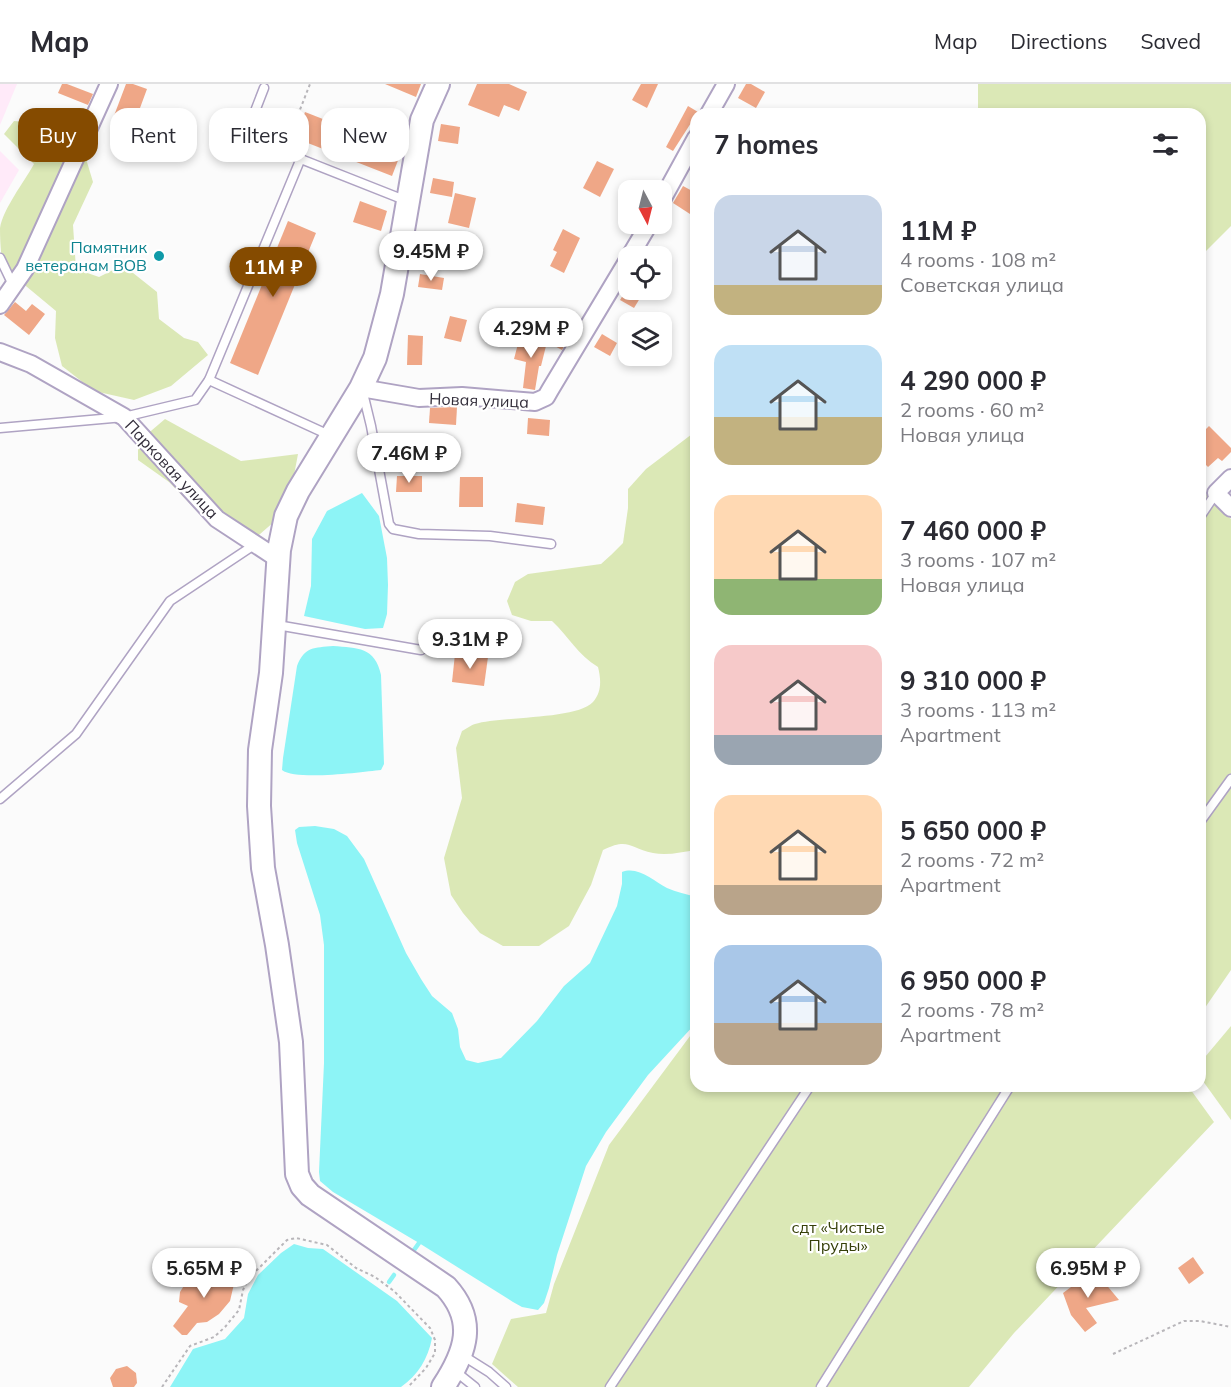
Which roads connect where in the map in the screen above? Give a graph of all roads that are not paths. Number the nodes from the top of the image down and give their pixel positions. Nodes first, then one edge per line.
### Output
1 (109, 84) edge
2 (438, 84) edge
3 (726, 84) edge
4 (264, 88) dead end
5 (256, 108) edge
6 (712, 108) edge
7 (690, 149) edge
8 (309, 161) edge
9 (299, 162) edge
10 (672, 182) edge
11 (408, 201) junction
12 (0, 258) edge
13 (618, 276) edge
14 (14, 285) junction
15 (0, 305) edge
16 (0, 352) edge
17 (209, 380) junction
18 (361, 388) junction
19 (124, 417) junction
20 (0, 428) edge
21 (332, 437) junction
22 (1231, 478) edge
23 (1216, 493) junction
24 (1206, 508) edge
25 (1231, 508) edge
26 (551, 544) dead end
27 (254, 545) junction
28 (278, 559) junction
29 (274, 625) junction
30 (421, 650) dead end
31 (1231, 779) edge
32 (0, 799) edge
33 (1206, 814) edge
34 (806, 1092) edge
35 (1006, 1092) edge
36 (453, 1371) edge
37 (475, 1387) edge
38 (506, 1387) edge
39 (610, 1387) edge
40 (821, 1387) edge

1 - 14 street
2 - 11 main road
3 - 6 street
4 - 5 lane
7 - 10 street
8 - 11 lane
9 - 17 lane
11 - 18 main road
12 - 14 lane
13 - 18 street, Новая улица
14 - 15 street
16 - 19 street, Парковая улица
17 - 19 lane
17 - 21 lane
18 - 21 main road
18 - 26 lane
19 - 20 lane
19 - 27 street, Парковая улица
21 - 28 main road
22 - 23 street
23 - 24 lane
23 - 25 street
27 - 28 street, Парковая улица
27 - 32 lane
28 - 29 main road
29 - 30 lane
29 - 36 main road
31 - 33 lane
34 - 39 lane
35 - 40 lane
36 - 37 lane
36 - 38 lane

